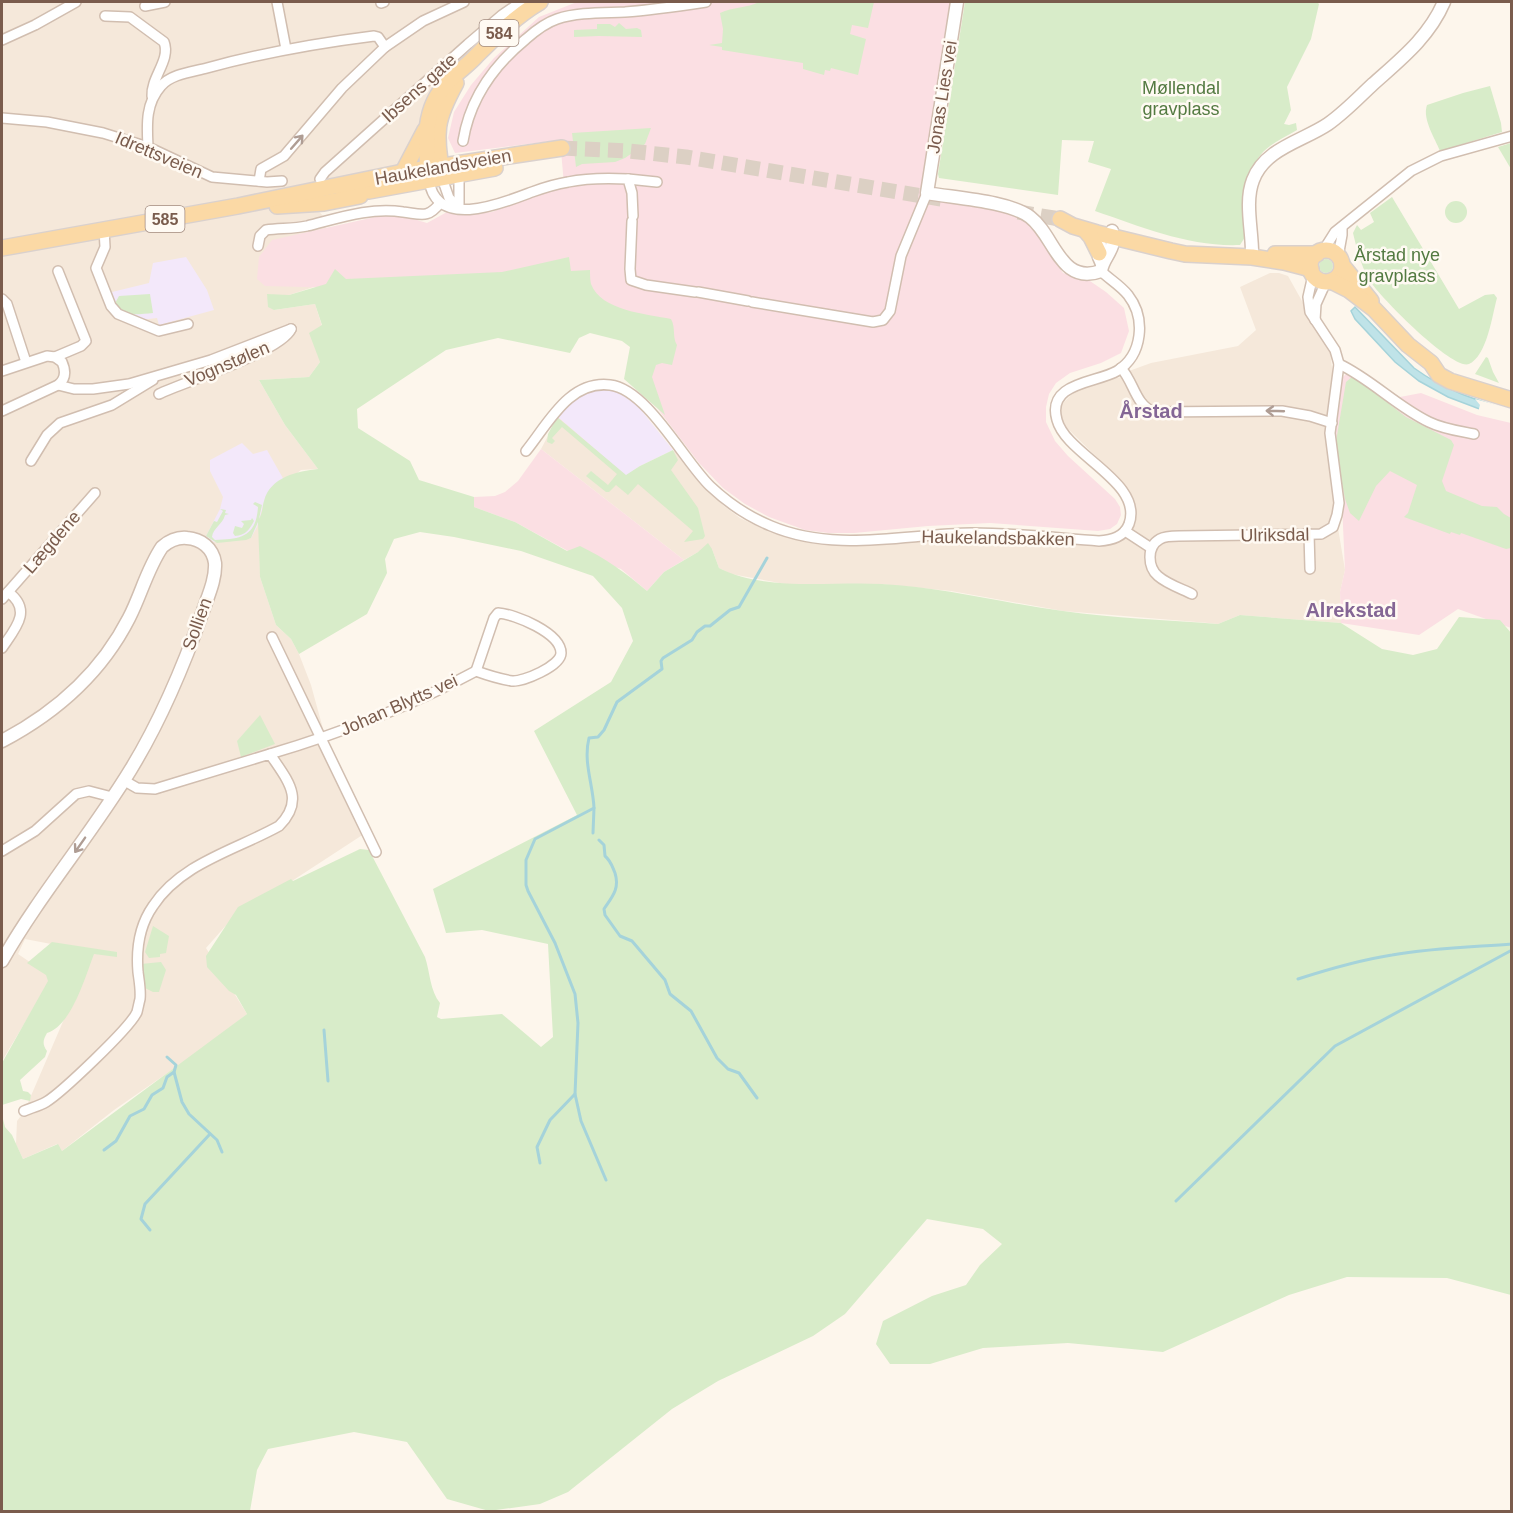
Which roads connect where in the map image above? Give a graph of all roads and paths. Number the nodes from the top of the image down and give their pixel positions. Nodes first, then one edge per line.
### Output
1 (54, 2) edge
2 (76, 2) edge
3 (165, 2) edge
4 (277, 2) edge
5 (465, 2) edge
6 (521, 2) edge
7 (540, 2) edge
8 (706, 2) edge
9 (957, 2) edge
10 (1444, 2) edge
11 (144, 6) dead end
12 (55, 13) junction
13 (105, 16) dead end
14 (2, 40) edge
15 (385, 47) junction
16 (286, 49) junction
17 (462, 70) junction
18 (153, 98) junction
19 (2, 118) edge
20 (427, 126) junction
21 (1512, 136) edge
22 (463, 141) dead end
23 (148, 147) junction
24 (403, 172) junction
25 (435, 173) junction
26 (459, 175) junction
27 (628, 179) junction
28 (259, 181) junction
29 (282, 181) dead end
30 (657, 182) dead end
31 (321, 186) junction
32 (369, 191) junction
33 (927, 194) junction
34 (256, 203) junction
35 (440, 203) junction
36 (459, 208) junction
37 (1342, 227) junction
38 (104, 229) junction
39 (1085, 230) junction
40 (1109, 234) junction
41 (258, 246) dead end
42 (2, 248) edge
43 (1320, 252) junction
44 (1252, 257) junction
45 (1340, 261) junction
46 (1100, 262) junction
47 (58, 271) dead end
48 (1320, 277) junction
49 (2, 299) edge
50 (1374, 309) junction
51 (1315, 320) junction
52 (188, 324) dead end
53 (55, 357) junction
54 (26, 362) junction
55 (1339, 364) junction
56 (1121, 368) junction
57 (2, 371) edge
58 (157, 376) junction
59 (58, 385) junction
60 (159, 394) dead end
61 (1512, 400) edge
62 (2, 411) edge
63 (1332, 423) junction
64 (1474, 434) dead end
65 (526, 451) dead end
66 (31, 460) dead end
67 (95, 493) dead end
68 (1125, 531) junction
69 (1310, 534) junction
70 (1151, 548) junction
71 (1310, 569) dead end
72 (1192, 594) dead end
73 (5, 596) edge
74 (272, 637) dead end
75 (2, 648) edge
76 (476, 671) junction
77 (321, 739) junction
78 (2, 741) edge
79 (270, 754) junction
80 (123, 780) junction
81 (112, 796) junction
82 (2, 851) edge
83 (376, 852) dead end
84 (2, 961) edge
85 (24, 1111) dead end

1 - 12 street
2 - 12 street
3 - 11 street
4 - 16 street
5 - 15 street
6 - 31 street, Ibsens gate
7 - 17 main road, Ibsens gate / 584
8 - 22 street
9 - 33 street, Jonas Lies vei
10 - 44 street
12 - 14 street
13 - 18 street
15 - 16 street
28 -> 15 street
16 - 18 street
17 - 20 main road, Ibsens gate / 584
17 - 25 main road, Ibsens gate / 584
18 - 23 street
19 - 23 street, Idrettsveien
20 - 24 main road, 584
20 - 25 main road, Ibsens gate / 584
21 - 37 street
23 - 28 street, Idrettsveien
24 - 25 main road, Haukelandsveien / 585
24 - 31 main road, Haukelandsveien / 585
25 - 26 main road, Haukelandsveien / 585
25 - 26 main road, Haukelandsveien / 585
25 - 32 main road, Haukelandsveien / 585
25 - 35 street, Haukelandsveien
25 - 36 street, Haukelandsveien
26 - 36 street, Haukelandsveien
27 - 30 street, Haukelandsveien
27 - 33 street, Jonas Lies vei
27 - 36 street, Haukelandsveien
28 - 29 street, Idrettsveien
31 - 32 main road, Haukelandsveien / 585
31 - 34 main road, Haukelandsveien / 585
32 - 34 main road, Haukelandsveien / 585
33 - 46 street
34 - 38 main road, Haukelandsveien / 585
35 - 36 street, Haukelandsveien
35 - 41 street, Haukelandsveien
37 - 43 street
37 - 45 street
38 - 42 main road, Haukelandsveien / 585
38 - 52 street
39 - 40 main road
39 - 40 main road
39 - 46 main road
40 - 44 main road
40 - 46 street
43 - 44 main road
43 - 45 main road
43 - 48 main road
44 - 48 main road
45 - 48 main road
45 - 50 main road
46 - 56 street
47 - 53 street
48 - 50 main road
48 - 51 street
48 - 51 street
49 - 54 street
50 - 61 main road
51 - 55 street
53 - 54 street
53 - 59 street
54 - 57 street
55 - 63 street, Ulriksdal
55 - 64 street
63 -> 56 street
56 - 68 street
58 - 59 street, Vognstølen
58 - 60 street, Vognstølen
58 - 66 street, Vognstølen
59 - 62 street
63 - 69 street, Ulriksdal
65 - 68 street, Haukelandsbakken
67 - 73 street, Lægdene
68 - 70 street
69 - 70 street, Ulriksdal
69 - 71 street
70 - 72 street
73 - 75 street, Lægdene
74 - 77 street, Johan Blytts vei
76 - 76 street, Johan Blytts vei
76 - 77 street, Johan Blytts vei
77 - 79 street, Johan Blytts vei
77 - 83 street, Johan Blytts vei
78 - 80 street, Sollien
79 - 80 street, Johan Blytts vei
79 - 85 street
80 - 81 street, Sollien
81 - 82 street
81 -> 84 street, Sollien

